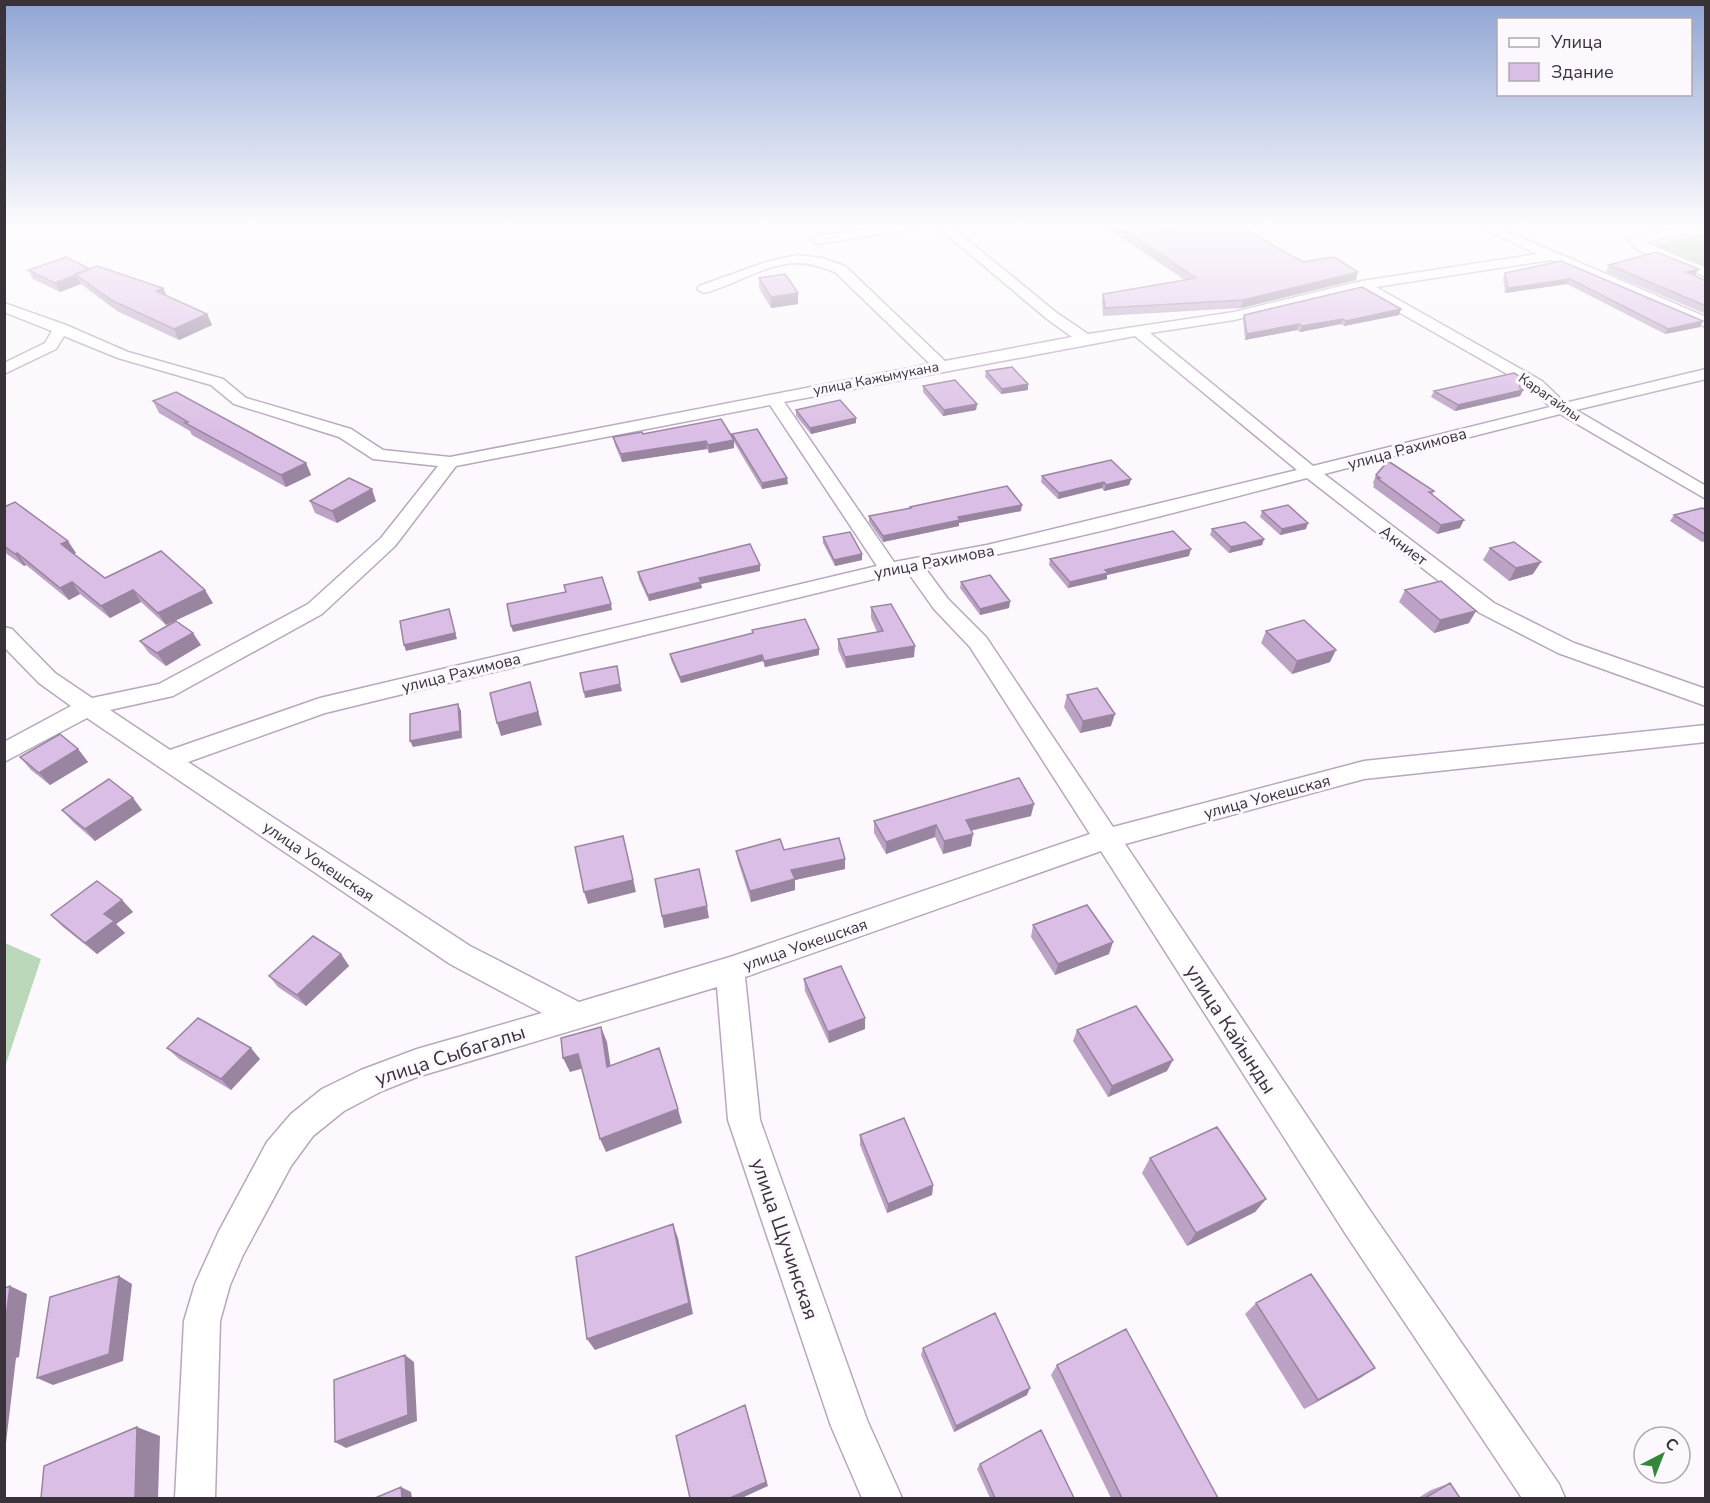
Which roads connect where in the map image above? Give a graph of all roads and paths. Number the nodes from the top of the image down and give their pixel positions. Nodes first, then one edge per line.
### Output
1 (867, 294) edge
2 (1025, 294) edge
3 (1324, 294) edge
4 (1378, 294) edge
5 (1639, 294) edge
6 (4, 307) edge
7 (1706, 323) edge
8 (61, 328) junction
9 (1139, 332) junction
10 (1085, 339) junction
11 (941, 366) junction
12 (4, 369) edge
13 (1706, 374) edge
14 (772, 398) junction
15 (1561, 408) junction
16 (450, 462) junction
17 (1311, 473) junction
18 (1706, 494) edge
19 (901, 566) junction
20 (4, 634) edge
21 (1706, 698) edge
22 (88, 707) junction
23 (1706, 733) edge
24 (4, 753) edge
25 (167, 760) junction
26 (1106, 839) junction
27 (730, 970) junction
28 (577, 1016) junction
29 (195, 1498) edge
30 (882, 1498) edge
31 (1545, 1498) edge

1 - 11 street
2 - 10 street
3 - 9 street, улица Кажымукана
4 - 15 street, Карагайлы
5 - 7 street
6 - 8 street
8 - 12 street
8 - 16 street, улица Кажымукана
9 - 10 street, улица Кажымукана
9 - 17 street, Акниет
10 - 11 street, улица Кажымукана
11 - 14 street, улица Кажымукана
13 - 15 street, улица Рахимова
14 - 16 street, улица Кажымукана
14 - 19 street, улица Кайынды
15 - 17 street, улица Рахимова
15 - 18 street, Карагайлы
16 - 22 street
17 - 19 street, улица Рахимова
17 - 21 street, Акниет
19 - 25 street, улица Рахимова
19 - 26 street, улица Кайынды
20 - 22 street, улица Уокешская
22 - 24 street
22 - 25 street, улица Уокешская
23 - 26 street, улица Уокешская
25 - 28 street, улица Уокешская
26 - 27 street, улица Уокешская
26 - 31 street, улица Кайынды
27 - 28 street, улица Уокешская
27 - 30 street, улица Щучинская
28 - 29 street, улица Сыбагалы

